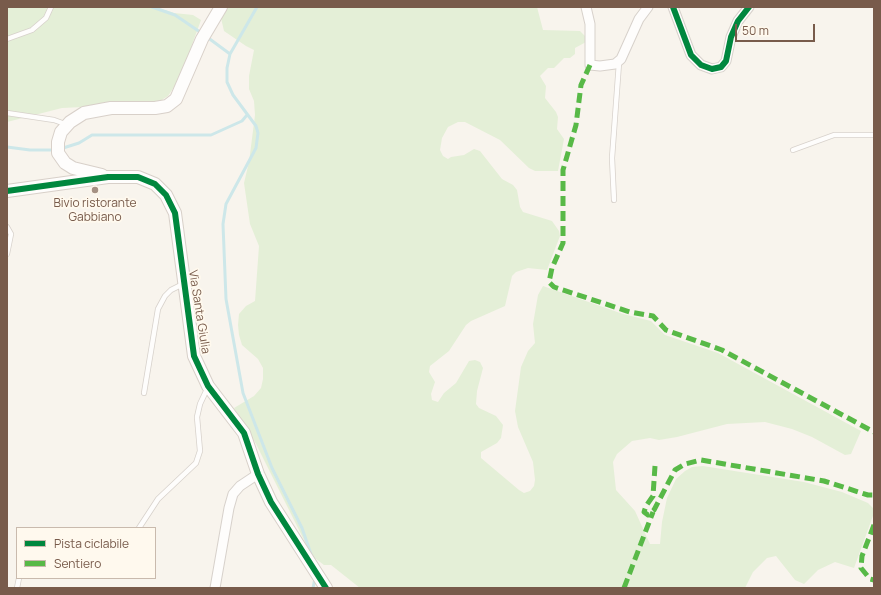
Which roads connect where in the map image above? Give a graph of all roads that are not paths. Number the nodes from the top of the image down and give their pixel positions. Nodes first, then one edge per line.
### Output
1 (51, 7) edge
2 (221, 7) edge
3 (586, 7) edge
4 (648, 7) edge
5 (673, 7) edge
6 (749, 7) edge
7 (7, 39) edge
8 (619, 61) junction
9 (7, 113) edge
10 (67, 125) junction
11 (874, 136) edge
12 (793, 150) dead end
13 (108, 177) junction
14 (7, 191) edge
15 (614, 200) dead end
16 (7, 227) edge
17 (7, 254) edge
18 (183, 284) junction
19 (208, 386) junction
20 (144, 393) dead end
21 (258, 474) junction
22 (140, 527) edge
23 (215, 588) edge
24 (326, 588) edge

1 - 7 lane
2 - 10 street
3 - 8 street
4 - 8 street
5 - 6 street
8 - 15 lane
9 - 10 lane
10 - 13 street
11 - 12 lane
13 - 14 street, Via Santa Giulia
13 - 18 street, Via Santa Giulia
16 - 17 lane
18 - 19 street, Via Santa Giulia
18 - 20 lane
19 - 21 street, Via Santa Giulia
19 - 22 lane
21 - 23 street
21 - 24 street, Via Santa Giulia

